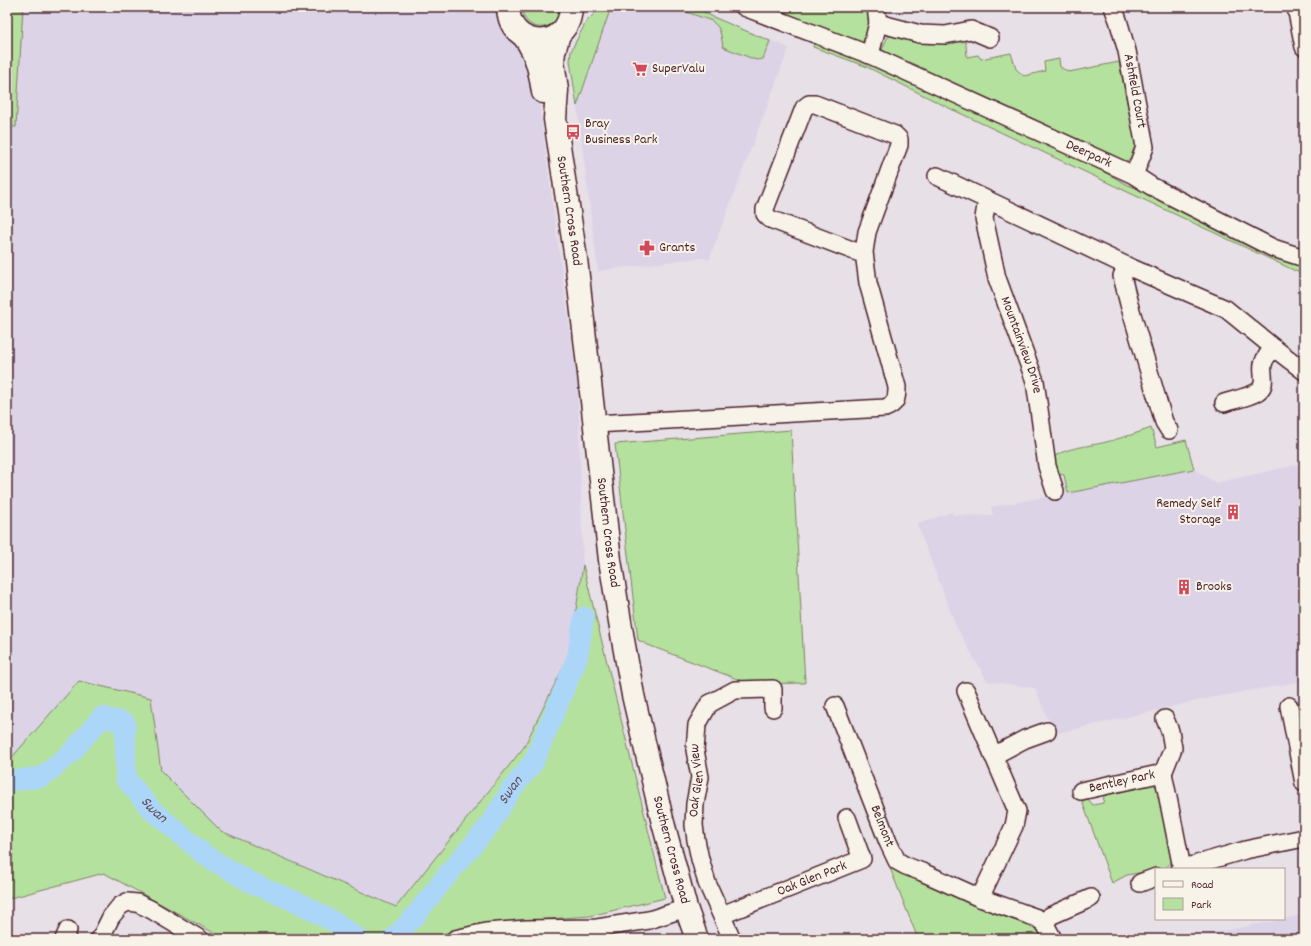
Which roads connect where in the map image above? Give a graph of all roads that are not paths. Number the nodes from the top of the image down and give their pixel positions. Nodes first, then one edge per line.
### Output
1 (508, 7) edge
2 (571, 7) edge
3 (744, 7) edge
4 (1113, 7) edge
5 (1296, 7) edge
6 (877, 15) edge
7 (559, 34) junction
8 (525, 38) junction
9 (990, 38) dead end
10 (1304, 47) edge
11 (870, 55) junction
12 (555, 118) junction
13 (1134, 175) junction
14 (937, 176) dead end
15 (987, 200) junction
16 (864, 252) junction
17 (1304, 258) edge
18 (1127, 266) junction
19 (1274, 348) junction
20 (1304, 371) edge
21 (1224, 403) dead end
22 (595, 424) junction
23 (1168, 430) dead end
24 (1055, 491) dead end
25 (966, 691) dead end
26 (835, 706) dead end
27 (1289, 706) dead end
28 (773, 708) dead end
29 (1165, 719) dead end
30 (1047, 731) dead end
31 (993, 756) junction
32 (1163, 773) junction
33 (1304, 783) edge
34 (1081, 791) dead end
35 (847, 818) dead end
36 (1304, 838) edge
37 (1181, 868) edge
38 (1184, 868) edge
39 (1155, 877) edge
40 (1140, 883) dead end
41 (980, 898) junction
42 (1091, 898) dead end
43 (686, 908) junction
44 (722, 915) junction
45 (1045, 924) junction
46 (100, 939) edge
47 (200, 939) edge
48 (455, 939) edge
49 (698, 939) edge
50 (732, 939) edge
51 (1053, 939) edge

1 - 8 main road, Southern Cross Road
2 - 7 main road, Southern Cross Road
3 - 11 street, Deerpark
4 - 13 street, Ashfield Court
5 - 10 street
6 - 9 street
6 - 11 street
7 - 8 main road
7 - 12 main road, Southern Cross Road
8 - 12 main road, Southern Cross Road
11 - 13 street, Deerpark
12 - 22 main road, Southern Cross Road
13 - 17 street, Deerpark
14 - 15 street
15 - 18 street
15 - 24 street, Mountainview Drive
16 - 16 street
16 - 22 street
18 - 19 street
18 - 23 street
19 - 20 street
19 - 21 street
22 - 43 main road, Southern Cross Road
25 - 31 street
26 - 41 street, Belmont
27 - 33 street
28 - 44 street, Oak Glen View
29 - 32 street, Bentley Park
30 - 31 street
31 - 41 street
32 - 34 street, Bentley Park
32 - 37 street, Bentley Park
35 - 44 street, Oak Glen Park
36 - 38 street, Bentley Park
39 - 40 street
41 - 45 street, Belmont
42 - 45 street
43 - 48 street
43 - 49 main road, Southern Cross Road
44 - 50 street, Oak Glen View
45 - 51 street
46 - 47 street

